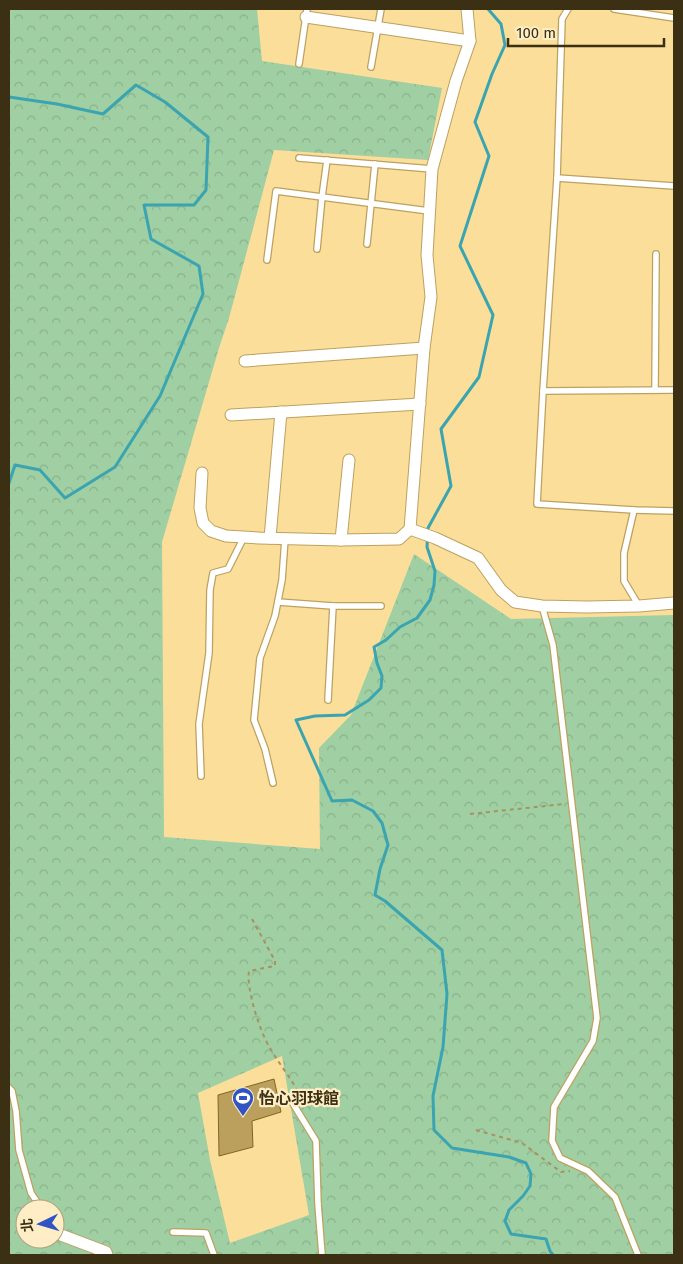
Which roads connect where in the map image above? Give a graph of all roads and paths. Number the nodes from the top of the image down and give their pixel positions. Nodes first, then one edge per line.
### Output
1 (381, 9) edge
2 (467, 9) edge
3 (568, 9) edge
4 (614, 9) edge
5 (306, 13) edge
6 (674, 18) edge
7 (377, 28) junction
8 (470, 41) junction
9 (299, 64) dead end
10 (371, 67) dead end
11 (299, 158) dead end
12 (327, 160) junction
13 (375, 164) junction
14 (432, 169) junction
15 (558, 178) junction
16 (674, 186) edge
17 (322, 197) junction
18 (371, 203) junction
19 (429, 211) junction
20 (367, 244) dead end
21 (317, 249) dead end
22 (656, 254) dead end
23 (267, 260) dead end
24 (424, 348) junction
25 (245, 361) dead end
26 (655, 390) junction
27 (674, 390) edge
28 (543, 391) junction
29 (420, 404) junction
30 (281, 412) junction
31 (231, 415) dead end
32 (349, 460) dead end
33 (202, 473) dead end
34 (634, 510) junction
35 (674, 511) edge
36 (410, 529) junction
37 (244, 537) junction
38 (270, 538) junction
39 (285, 539) junction
40 (341, 540) junction
41 (278, 602) junction
42 (674, 603) edge
43 (332, 606) junction
44 (381, 606) dead end
45 (542, 606) junction
46 (639, 606) junction
47 (328, 700) dead end
48 (201, 776) dead end
49 (273, 783) dead end
50 (571, 803) junction
51 (470, 814) dead end
52 (252, 918) dead end
53 (9, 1088) edge
54 (292, 1102) dead end
55 (304, 1108) dead end
56 (476, 1130) dead end
57 (570, 1172) dead end
58 (35, 1199) edge
59 (173, 1232) dead end
60 (65, 1235) edge
61 (107, 1255) edge
62 (214, 1255) edge
63 (322, 1255) edge
64 (638, 1255) edge

1 - 7 lane
2 - 8 street
3 - 15 lane
4 - 6 lane
5 - 7 street
5 - 9 lane
7 - 8 street
7 - 10 lane
8 - 14 street
11 - 12 lane
12 - 13 lane
12 - 17 lane
13 - 14 lane
13 - 18 lane
14 - 19 street
15 - 16 lane
15 - 28 lane
17 - 18 lane
17 - 21 lane
17 - 23 lane
18 - 19 lane
18 - 20 lane
19 - 24 street
22 - 26 lane
24 - 25 street
24 - 29 street
26 - 27 lane
26 - 28 lane
28 - 34 lane
29 - 30 street
29 - 36 street
30 - 31 street
30 - 38 street
32 - 40 street
33 - 37 street
34 - 35 lane
34 - 46 lane
36 - 40 street
36 - 45 street
37 - 38 street
37 - 48 lane
38 - 39 street
39 - 40 street
39 - 41 lane
41 - 43 lane
41 - 49 lane
42 - 46 street
43 - 44 lane
43 - 47 lane
45 - 46 street
45 - 50 lane
50 - 51 path
50 - 64 lane
52 - 55 path
53 - 58 lane
54 - 63 lane
56 - 57 path
59 - 62 lane
60 - 61 street

